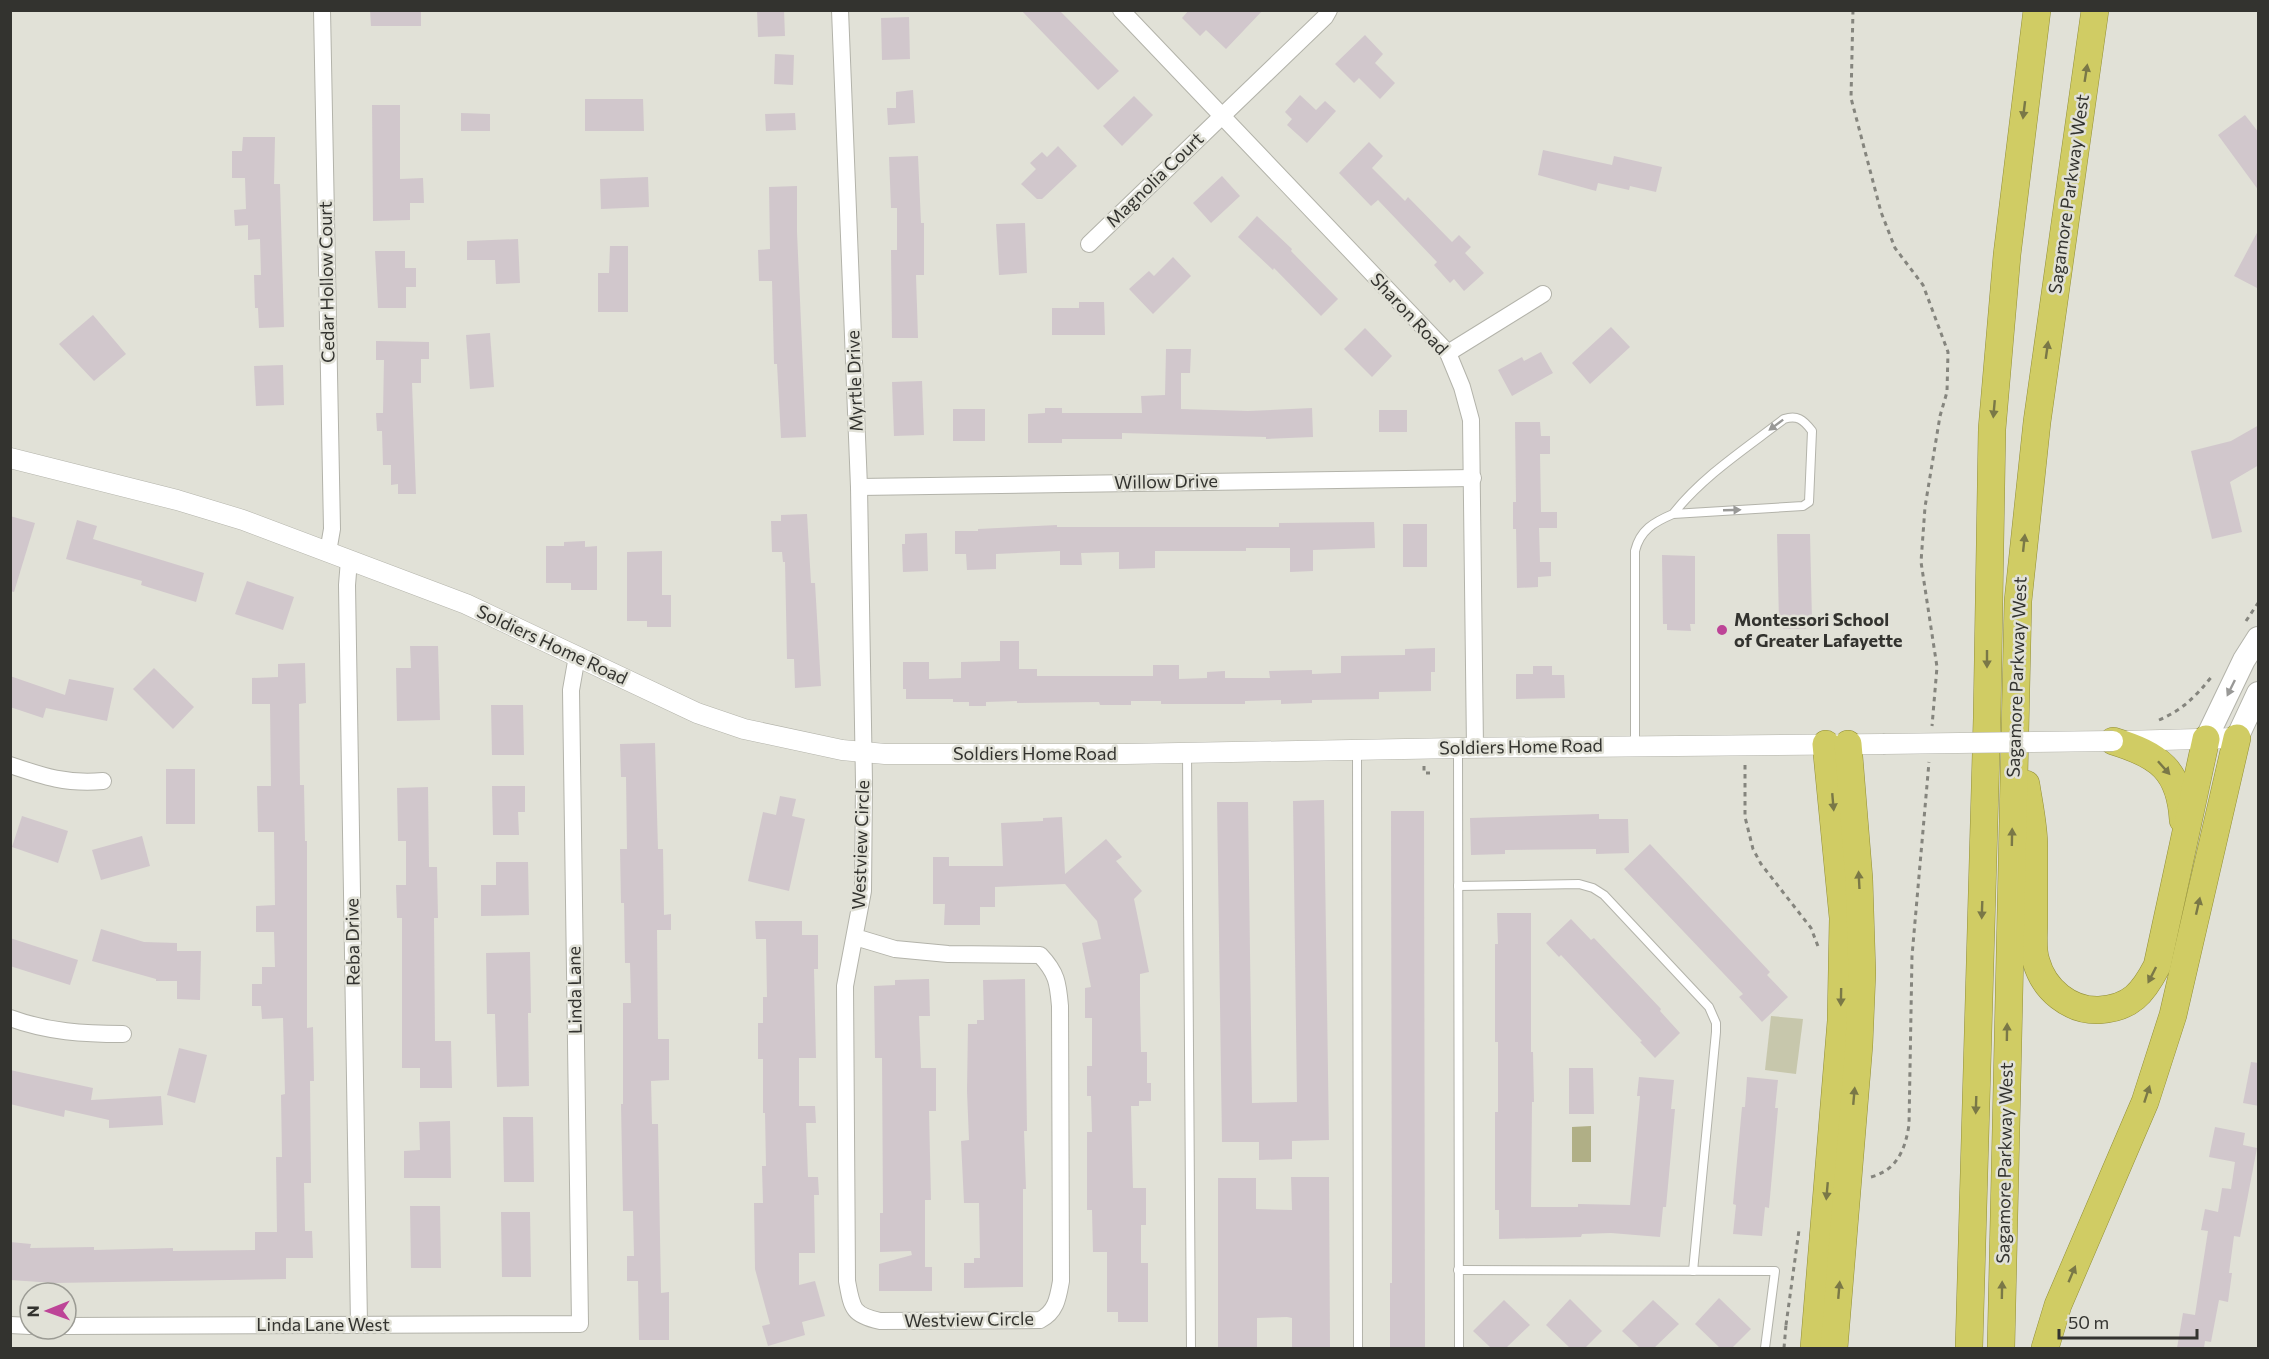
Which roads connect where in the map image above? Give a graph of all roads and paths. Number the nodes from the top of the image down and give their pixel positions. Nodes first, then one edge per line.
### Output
1 (322, 10) edge
2 (840, 10) edge
3 (1121, 10) edge
4 (1329, 10) edge
5 (1853, 10) edge
6 (2037, 10) edge
7 (2095, 10) edge
8 (1222, 116) junction
9 (1089, 244) dead end
10 (1543, 294) dead end
11 (1448, 352) junction
12 (10, 458) edge
13 (1473, 478) junction
14 (859, 487) junction
15 (1673, 514) junction
16 (328, 552) junction
17 (349, 560) junction
18 (2259, 638) edge
19 (577, 656) junction
20 (2217, 670) dead end
21 (2259, 693) edge
22 (2015, 716) junction
23 (2158, 721) dead end
24 (1931, 736) dead end
25 (2237, 738) junction
26 (2206, 739) junction
27 (2113, 741) junction
28 (1837, 744) junction
29 (1635, 746) junction
30 (1467, 748) junction
31 (1357, 750) junction
32 (863, 752) junction
33 (1187, 753) junction
34 (1929, 760) dead end
35 (10, 765) edge
36 (1745, 770) dead end
37 (103, 781) dead end
38 (2184, 836) junction
39 (1458, 886) junction
40 (855, 937) junction
41 (1822, 958) dead end
42 (10, 1018) edge
43 (123, 1034) dead end
44 (1863, 1178) dead end
45 (1800, 1222) dead end
46 (1458, 1270) junction
47 (1693, 1271) junction
48 (1775, 1271) junction
49 (359, 1324) junction
50 (580, 1324) joint
51 (1786, 1325) junction
52 (78, 1326) edge
53 (1191, 1348) edge
54 (1358, 1348) edge
55 (1459, 1348) edge
56 (1765, 1348) edge
57 (1784, 1348) edge
58 (1814, 1348) edge
59 (1834, 1348) edge
60 (1970, 1348) edge
61 (2001, 1348) edge
62 (2045, 1348) edge

1 - 16 street, Cedar Hollow Court
2 - 14 street, Myrtle Drive
3 - 8 street, Sharon Road
4 - 8 street, Magnolia Court
5 - 24 path
6 -> 60 highway, Sagamore Parkway West
22 -> 7 highway, Sagamore Parkway West
8 - 9 street, Magnolia Court
8 - 11 street, Sharon Road
10 - 11 street
11 - 13 street, Sharon Road
12 - 16 street, Soldiers Home Road
13 - 14 street, Willow Drive
13 - 30 street, Sharon Road
14 - 32 street, Myrtle Drive
15 -> 15 lane
15 - 29 lane
16 - 17 street, Soldiers Home Road
17 - 19 street, Soldiers Home Road
17 - 49 street, Reba Drive
18 -> 26 main road
19 - 32 street, Soldiers Home Road
19 - 50 street, Linda Lane
20 - 23 path
21 - 25 main road
38 -> 22 highway
61 -> 22 highway, Sagamore Parkway West
25 - 26 street, Soldiers Home Road
62 -> 25 highway
26 - 27 street, Soldiers Home Road
26 - 38 highway
27 - 28 street, Soldiers Home Road, bridge
27 -> 38 highway
28 - 29 street, Soldiers Home Road
28 -> 58 highway
59 -> 28 highway
29 - 30 street, Soldiers Home Road
30 - 31 street, Soldiers Home Road
30 - 39 lane
31 - 33 street, Soldiers Home Road
31 - 54 lane
32 - 33 street, Soldiers Home Road
32 - 40 street, Westview Circle
33 - 53 lane
34 - 44 path
35 - 37 street
36 - 41 path
39 - 46 lane
39 - 47 lane
40 - 40 street, Westview Circle
42 - 43 street
45 - 51 path
46 - 47 lane
46 - 55 lane
47 - 48 lane
48 - 51 path
48 - 56 lane
49 - 50 street, Linda Lane West
49 - 52 street, Linda Lane West
51 - 57 path

